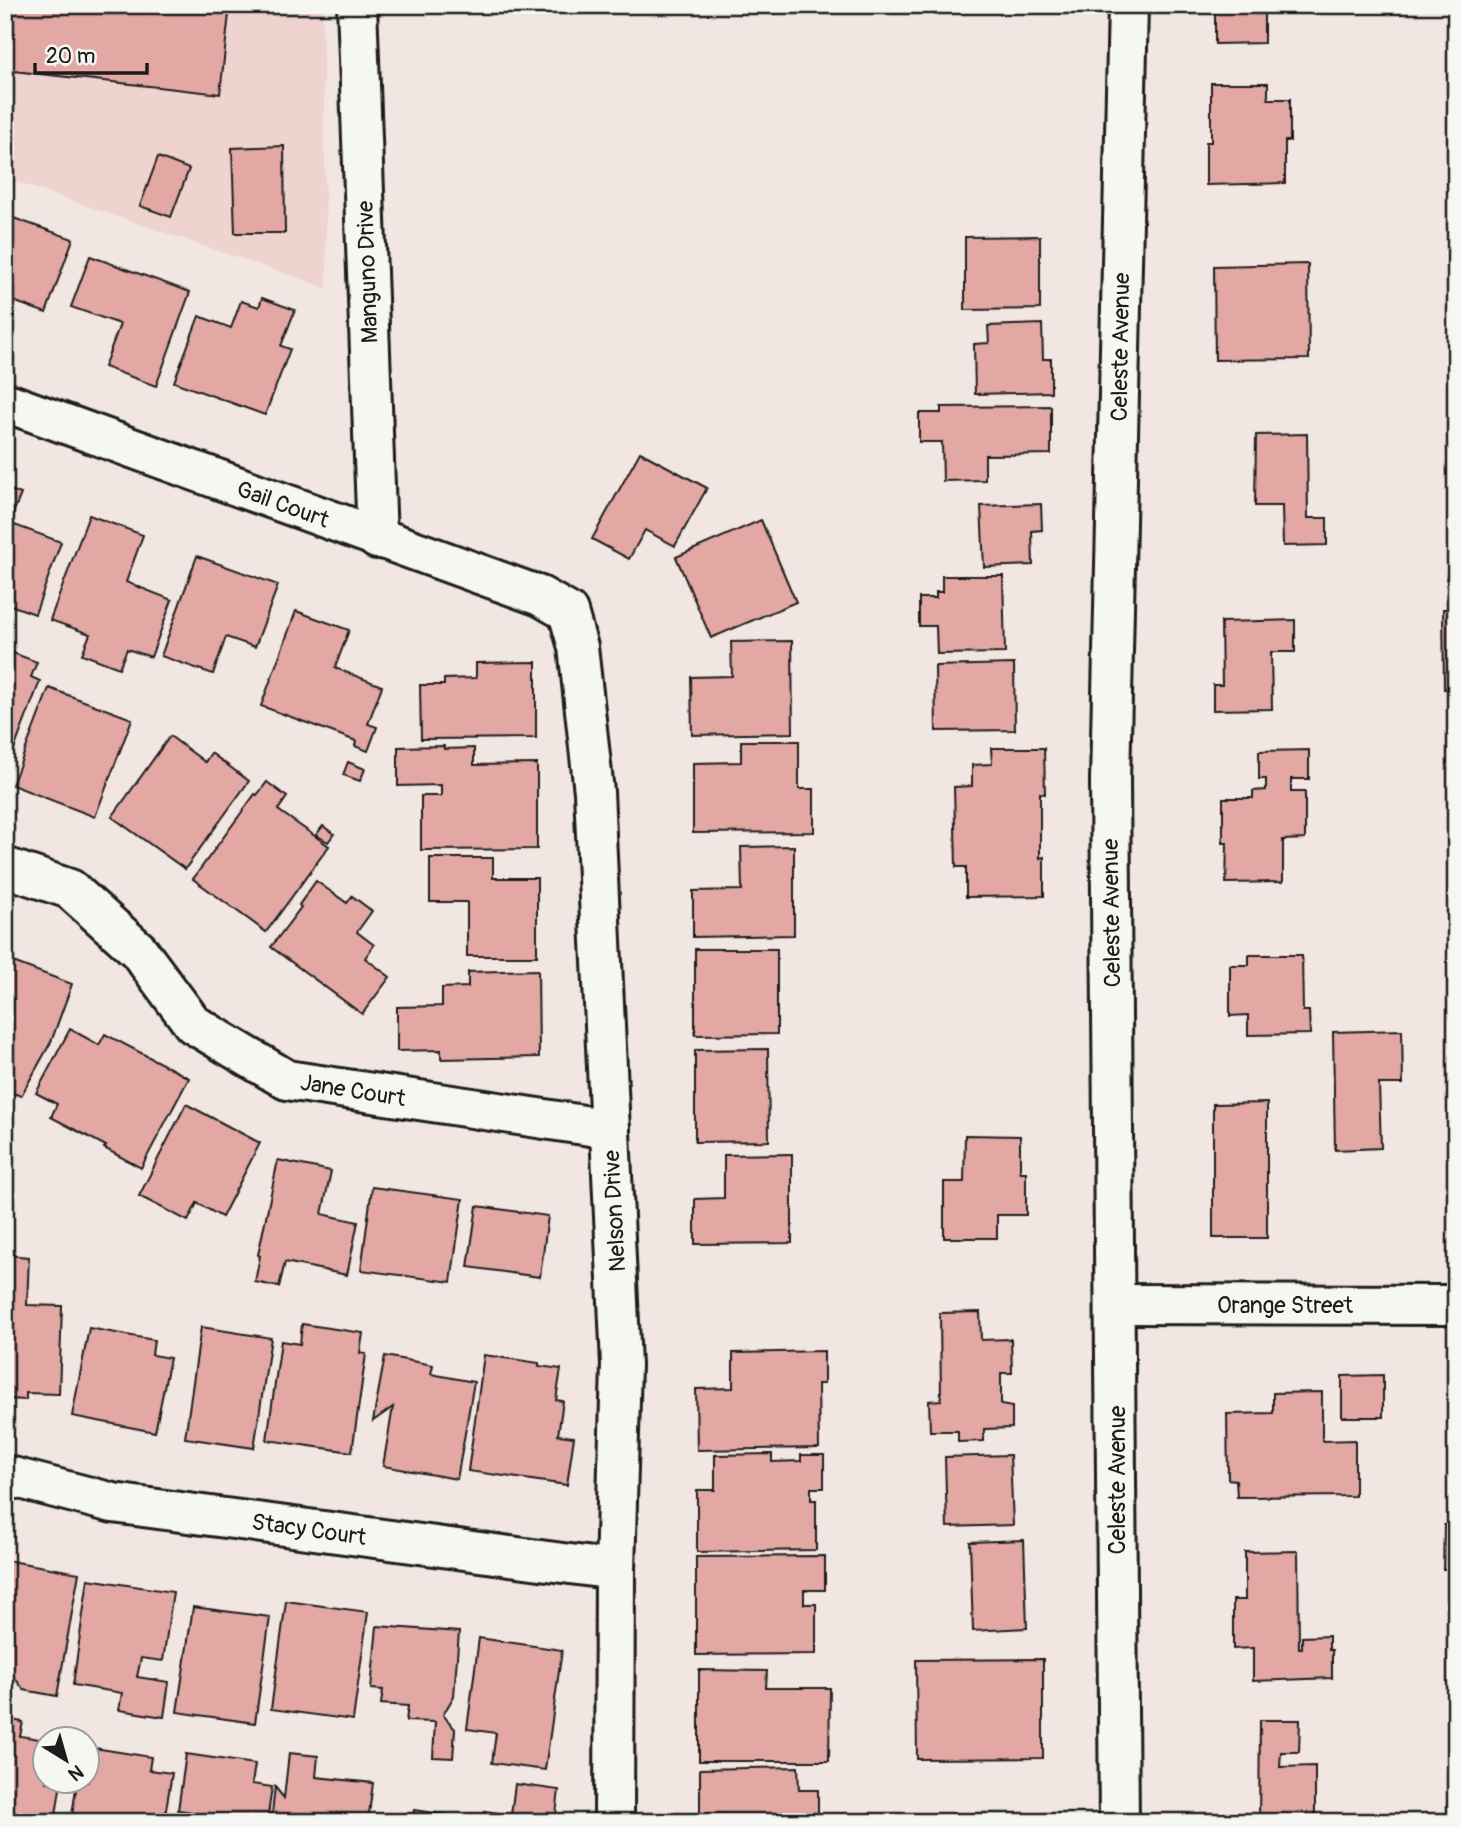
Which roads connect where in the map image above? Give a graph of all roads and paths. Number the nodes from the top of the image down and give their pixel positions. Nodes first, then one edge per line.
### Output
1 (357, 5) edge
2 (1128, 5) edge
3 (5, 402) edge
4 (377, 539) junction
5 (559, 608) joint
6 (5, 867) edge
7 (610, 1129) junction
8 (1115, 1304) junction
9 (1456, 1305) edge
10 (5, 1475) edge
11 (615, 1570) junction
12 (614, 1822) edge
13 (1119, 1822) edge

1 - 4 street, Manguno Drive
2 - 8 street, Celeste Avenue
3 - 4 street, Gail Court
4 - 5 street, Gail Court
5 - 7 street, Nelson Drive
6 - 7 street, Jane Court
7 - 11 street, Nelson Drive
8 - 9 street, Orange Street
8 - 13 street, Celeste Avenue
10 - 11 street, Stacy Court
11 - 12 street, Nelson Drive

